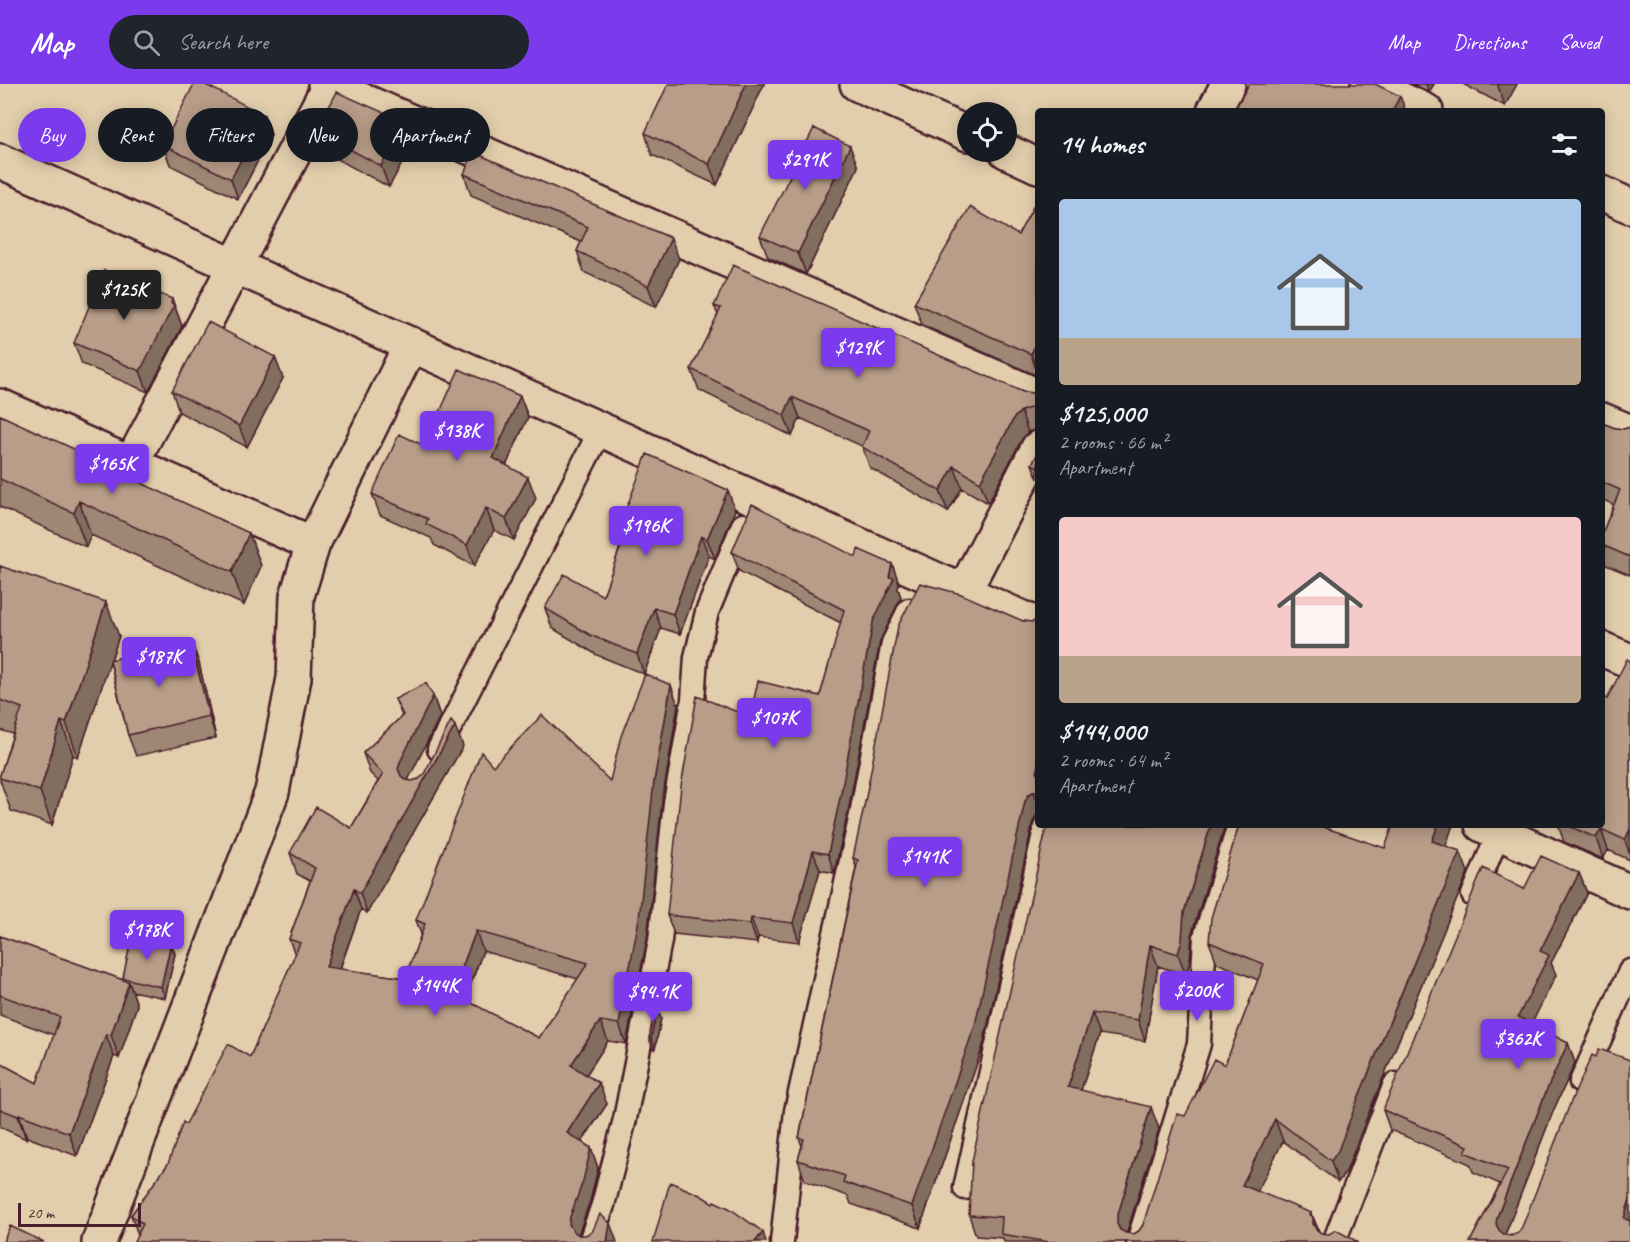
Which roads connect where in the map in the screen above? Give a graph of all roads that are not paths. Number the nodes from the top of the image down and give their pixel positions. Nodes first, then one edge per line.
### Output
1 (857, 84) edge
2 (1228, 84) edge
3 (1368, 84) edge
4 (328, 85) edge
5 (1216, 108) edge
6 (1420, 108) edge
7 (957, 129) edge
8 (1017, 157) edge
9 (0, 160) edge
10 (1035, 165) edge
11 (1605, 194) edge
12 (1630, 206) edge
13 (235, 265) junction
14 (411, 344) junction
15 (1035, 395) edge
16 (0, 406) edge
17 (1605, 421) edge
18 (601, 429) junction
19 (1630, 432) edge
20 (1035, 454) edge
21 (131, 464) junction
22 (755, 498) junction
23 (313, 544) junction
24 (927, 574) junction
25 (964, 591) junction
26 (1035, 623) edge
27 (1605, 650) edge
28 (1630, 662) edge
29 (430, 767) edge
30 (1045, 828) edge
31 (1238, 828) edge
32 (1490, 829) edge
33 (1630, 892) edge
34 (1463, 918) edge
35 (1630, 971) edge
36 (1402, 1068) edge
37 (1572, 1104) edge
38 (964, 1188) dead end
39 (99, 1242) edge
40 (590, 1242) edge
41 (782, 1242) edge
42 (1138, 1242) edge
43 (1334, 1242) edge

1 - 7 street
2 - 5 street
3 - 6 street
4 - 13 street
4 - 15 street
8 - 10 street
9 - 13 street
11 - 12 street
13 - 14 street
13 - 21 street
14 - 18 street
14 - 23 street
16 - 21 street
17 - 19 street
18 - 22 street
18 - 29 lane
20 - 25 street
21 - 23 street
22 - 24 street
22 - 40 lane
23 - 39 street
24 - 25 street
24 - 41 lane
25 - 26 street
27 - 28 street
30 - 38 lane
31 - 42 lane
32 - 33 street
32 - 34 lane
35 - 37 lane
36 - 43 lane

